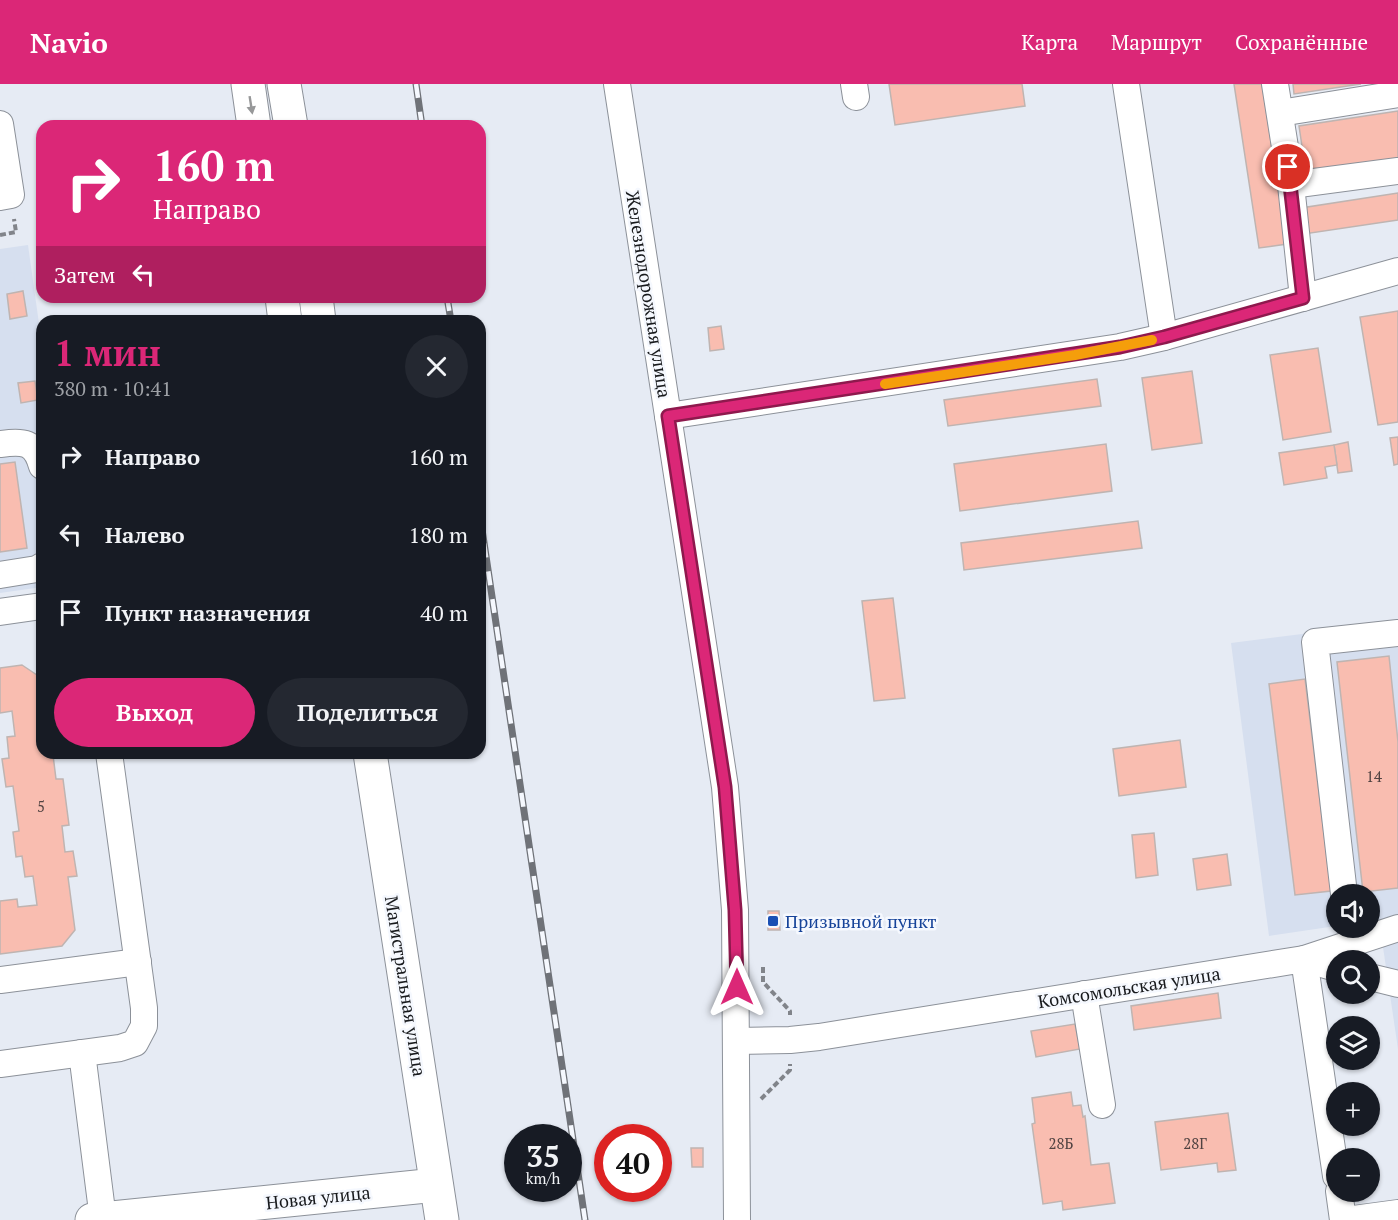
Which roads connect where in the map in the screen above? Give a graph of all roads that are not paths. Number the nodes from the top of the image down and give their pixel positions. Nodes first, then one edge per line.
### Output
1 (248, 84) edge
2 (284, 84) edge
3 (296, 84) edge
4 (617, 84) edge
5 (1126, 84) edge
6 (1275, 84) edge
7 (1398, 94) edge
8 (1280, 113) junction
9 (253, 120) edge
10 (290, 120) edge
11 (298, 120) edge
12 (0, 124) edge
13 (1398, 171) edge
14 (1291, 185) junction
15 (0, 197) edge
16 (1398, 271) edge
17 (1303, 298) junction
18 (1164, 337) junction
19 (668, 416) junction
20 (0, 444) edge
21 (36, 452) edge
22 (36, 569) edge
23 (0, 575) edge
24 (36, 607) edge
25 (0, 612) edge
26 (1398, 633) edge
27 (110, 759) edge
28 (371, 759) edge
29 (1343, 884) edge
30 (1398, 928) edge
31 (1380, 931) edge
32 (1343, 938) edge
33 (1304, 959) junction
34 (138, 962) junction
35 (1326, 965) edge
36 (0, 980) edge
37 (1380, 980) edge
38 (1398, 984) edge
39 (1084, 994) junction
40 (736, 1041) junction
41 (82, 1053) junction
42 (0, 1064) edge
43 (1102, 1105) dead end
44 (1332, 1148) edge
45 (436, 1185) junction
46 (1341, 1202) edge
47 (1398, 1213) edge
48 (98, 1219) edge
49 (442, 1220) edge
50 (737, 1220) edge
51 (1345, 1220) edge

1 -> 9 main road
2 - 10 main road
3 - 11 main road
4 - 19 street, Железнодорожная улица
5 - 18 street
6 - 8 street
7 - 8 street
8 - 14 street
12 - 15 street
13 - 14 street
14 - 17 street
16 - 17 street
17 - 18 street
18 - 19 street
19 - 40 street, Железнодорожная улица
20 - 21 street
22 - 23 street
24 - 25 street
26 - 29 street
27 - 34 street
28 - 45 main road, Магистральная улица
30 - 31 street
32 - 33 street
33 - 35 street
33 - 39 street, Комсомольская улица
33 - 44 street
34 - 36 street
34 - 41 street
37 - 38 street
39 - 40 street, Комсомольская улица
39 - 43 street
40 - 50 street, Железнодорожная улица
41 - 42 street
41 - 48 street
45 - 48 main road, Новая улица
45 - 49 main road, Магистральная улица
46 - 51 street
47 - 51 street

